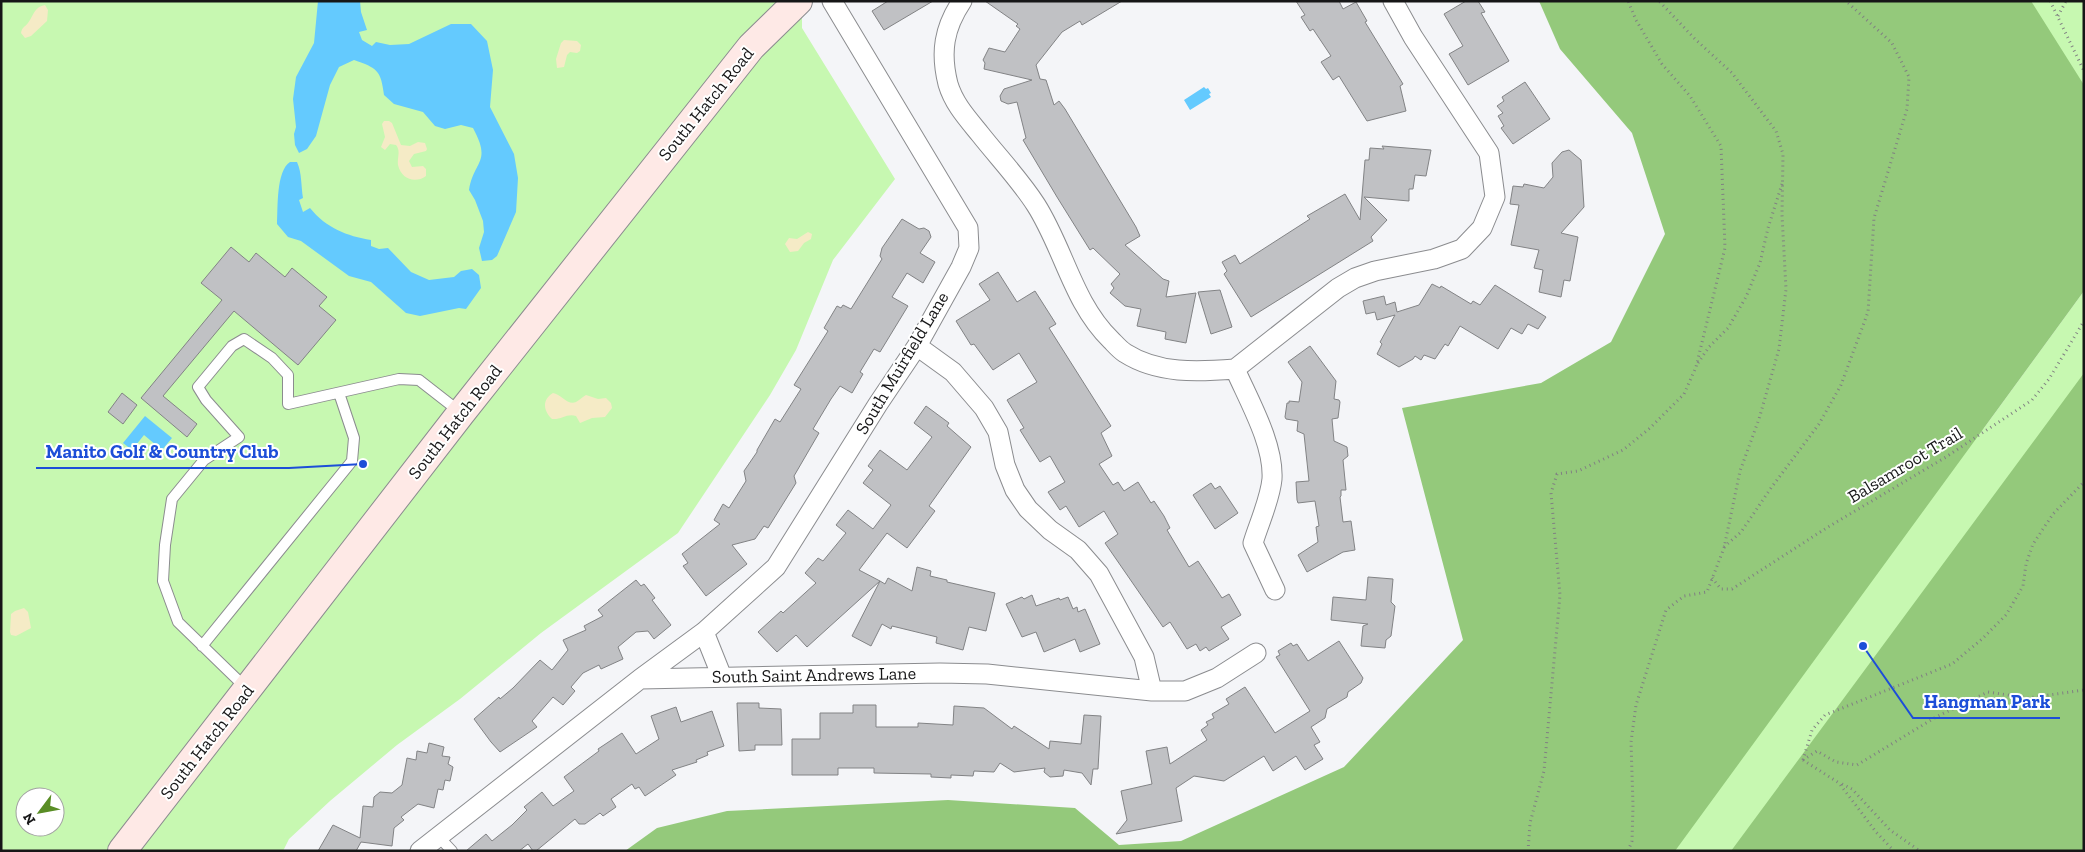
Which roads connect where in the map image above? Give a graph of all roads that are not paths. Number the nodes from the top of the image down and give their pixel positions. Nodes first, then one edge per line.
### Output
1 (798, 1) edge
2 (832, 1) edge
3 (962, 1) edge
4 (1393, 1) edge
5 (917, 346) junction
6 (1235, 369) junction
7 (339, 393) junction
8 (461, 413) junction
9 (1275, 590) dead end
10 (704, 632) junction
11 (202, 646) junction
12 (1256, 653) dead end
13 (722, 677) junction
14 (640, 679) junction
15 (248, 689) junction
16 (1152, 691) junction
17 (438, 836) junction
18 (122, 851) edge
19 (420, 851) edge
20 (452, 851) edge

1 - 8 main road, South Hatch Road
2 - 5 street, South Muirfield Lane
3 - 6 street
4 - 6 street
5 - 10 street, South Muirfield Lane
5 - 16 street
6 - 9 street
7 - 8 lane
7 - 11 lane
7 - 11 lane
8 - 15 main road, South Hatch Road
10 - 13 street
10 - 14 street, South Muirfield Lane
11 - 15 lane
12 - 16 street, South Saint Andrews Lane
13 - 14 street, South Saint Andrews Lane
13 - 16 street, South Saint Andrews Lane
14 - 17 street
15 - 18 main road, South Hatch Road
17 - 19 street
17 - 20 lane

